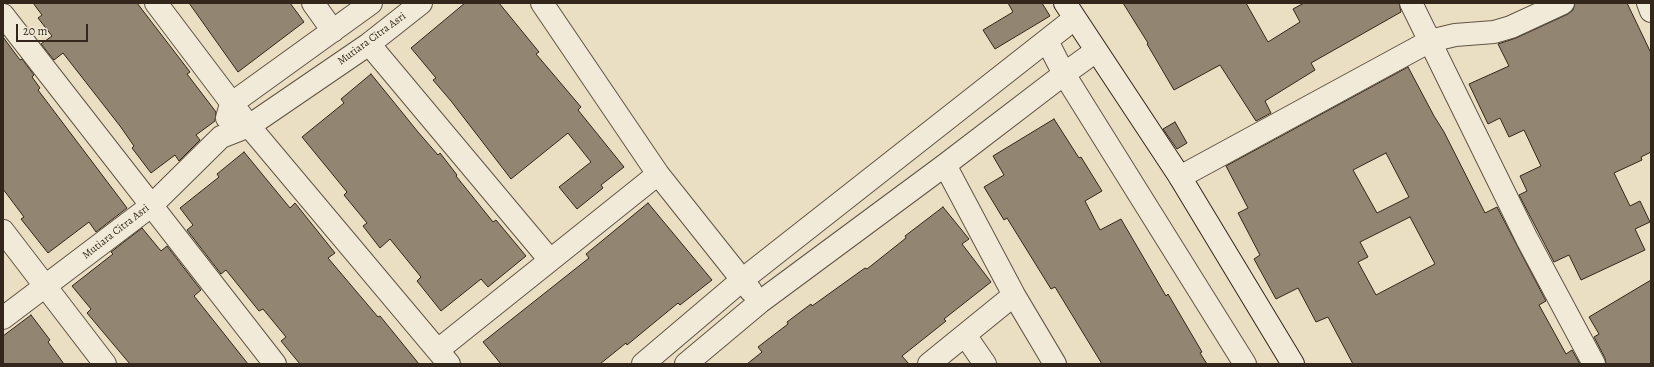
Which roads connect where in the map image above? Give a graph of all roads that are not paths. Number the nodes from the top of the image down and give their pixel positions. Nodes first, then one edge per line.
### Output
1 (156, 3) edge
2 (313, 3) edge
3 (371, 3) edge
4 (421, 3) edge
5 (542, 3) edge
6 (1411, 3) edge
7 (1563, 3) edge
8 (1648, 3) edge
9 (1070, 11) edge
10 (1651, 11) edge
11 (3, 15) edge
12 (333, 31) junction
13 (1047, 41) junction
14 (1430, 41) junction
15 (369, 44) junction
16 (1096, 52) junction
17 (1064, 74) junction
18 (231, 104) junction
19 (248, 126) junction
20 (221, 137) junction
21 (945, 165) junction
22 (658, 174) junction
23 (1180, 177) junction
24 (151, 206) junction
25 (3, 231) edge
26 (550, 260) junction
27 (742, 280) junction
28 (46, 287) junction
29 (1014, 295) junction
30 (760, 302) junction
31 (3, 318) edge
32 (965, 335) junction
33 (443, 357) edge
34 (105, 364) edge
35 (275, 364) edge
36 (643, 364) edge
37 (686, 364) edge
38 (929, 364) edge
39 (985, 364) edge
40 (1055, 364) edge
41 (1245, 364) edge
42 (1293, 364) edge
43 (1594, 364) edge

1 - 18 street
2 - 12 street
3 - 12 street
4 - 15 street, Mutiara Citra Asri
5 - 22 street
6 - 14 street
7 - 14 street
8 - 10 street
9 - 13 street
9 - 16 street
11 - 24 street
12 - 18 street
13 - 17 street
13 - 27 street
14 - 23 street
14 - 43 street
15 - 19 street, Mutiara Citra Asri
15 - 26 street
16 - 17 street
16 - 23 street
17 - 21 street
17 - 41 street
18 - 19 street
18 - 20 street, Mutiara Citra Asri
19 - 20 street, Mutiara Citra Asri
19 - 33 street
20 - 24 street, Mutiara Citra Asri
21 - 29 street
21 - 30 street
22 - 26 street
22 - 27 street
23 - 42 street
24 - 28 street, Mutiara Citra Asri
24 - 35 street
25 - 28 street
26 - 33 street
27 - 30 street
27 - 36 street
28 - 31 street, Mutiara Citra Asri
28 - 34 street
29 - 32 street
29 - 40 street
30 - 37 street
32 - 38 street
32 - 39 street

